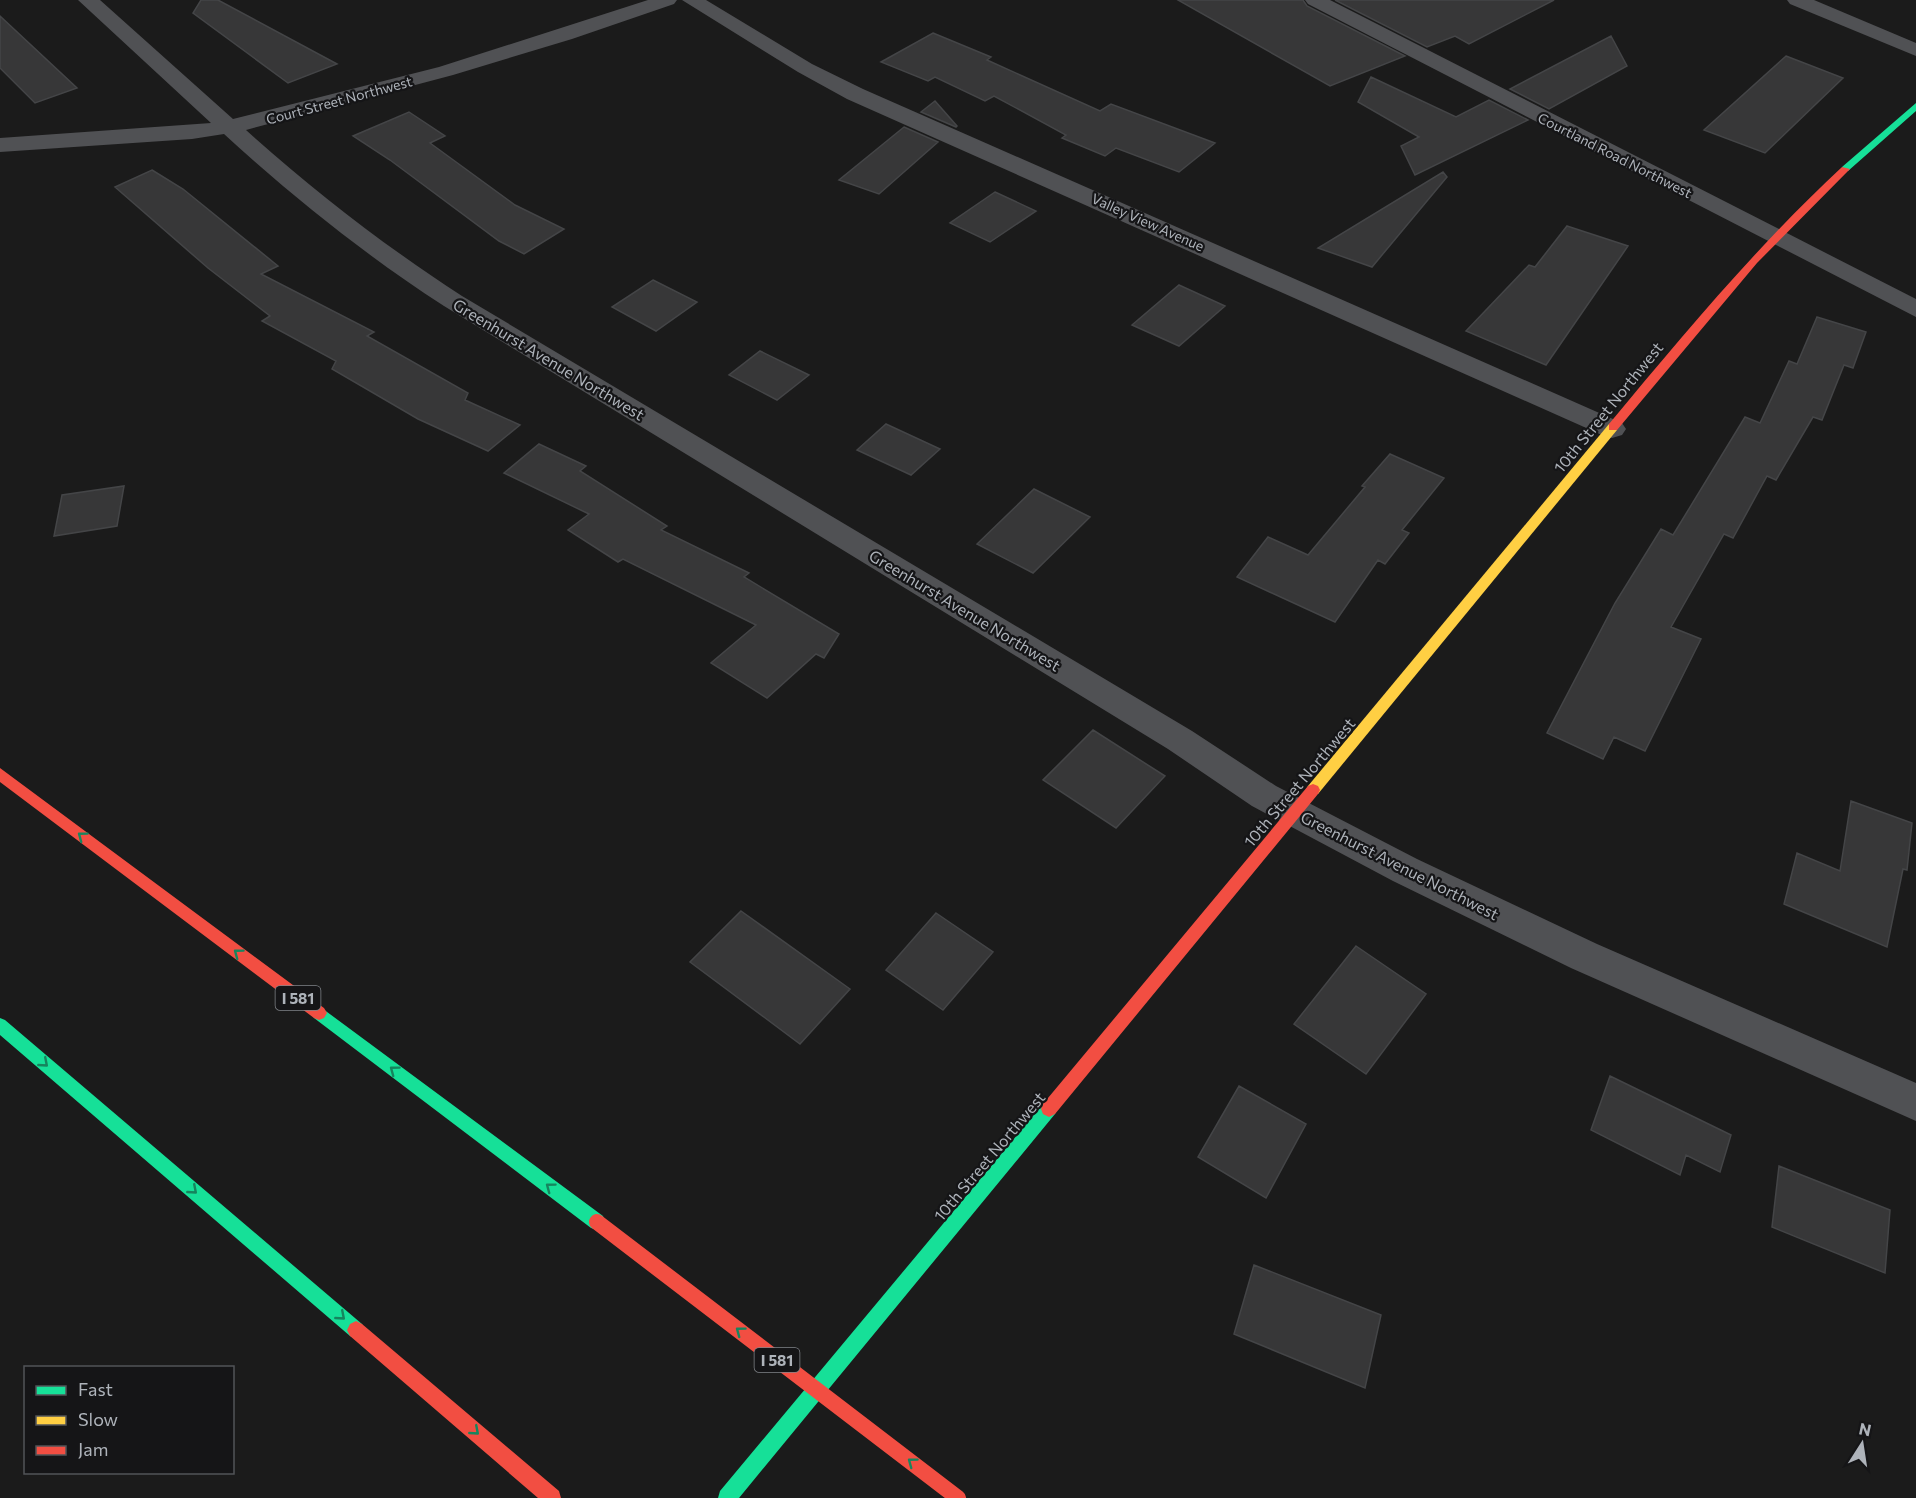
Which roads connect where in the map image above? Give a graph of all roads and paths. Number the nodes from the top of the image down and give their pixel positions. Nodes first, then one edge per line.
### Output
1 (88, 0) edge
2 (667, 0) edge
3 (692, 0) edge
4 (1315, 0) edge
5 (1797, 0) edge
6 (1916, 50) edge
7 (1916, 106) edge
8 (229, 127) junction
9 (0, 145) edge
10 (1774, 237) junction
11 (1916, 309) edge
12 (1612, 429) junction
13 (0, 774) edge
14 (1295, 812) junction
15 (0, 1025) edge
16 (1916, 1102) edge
17 (552, 1498) edge
18 (727, 1498) edge
19 (958, 1498) edge

1 - 8 street, Greenhurst Avenue Northwest
2 - 8 street, Court Street Northwest
3 - 12 street, Valley View Avenue
4 - 10 street, Courtland Road Northwest
5 - 6 street
7 - 10 main road, 10th Street Northwest
8 - 9 street, Court Street Northwest
8 - 14 street, Greenhurst Avenue Northwest
10 - 11 street, Courtland Road Northwest
10 - 12 main road, 10th Street Northwest
12 - 14 main road, 10th Street Northwest
19 -> 13 main road, I 581, bridge
14 - 16 street, Greenhurst Avenue Northwest
14 - 18 main road, 10th Street Northwest
15 -> 17 main road

